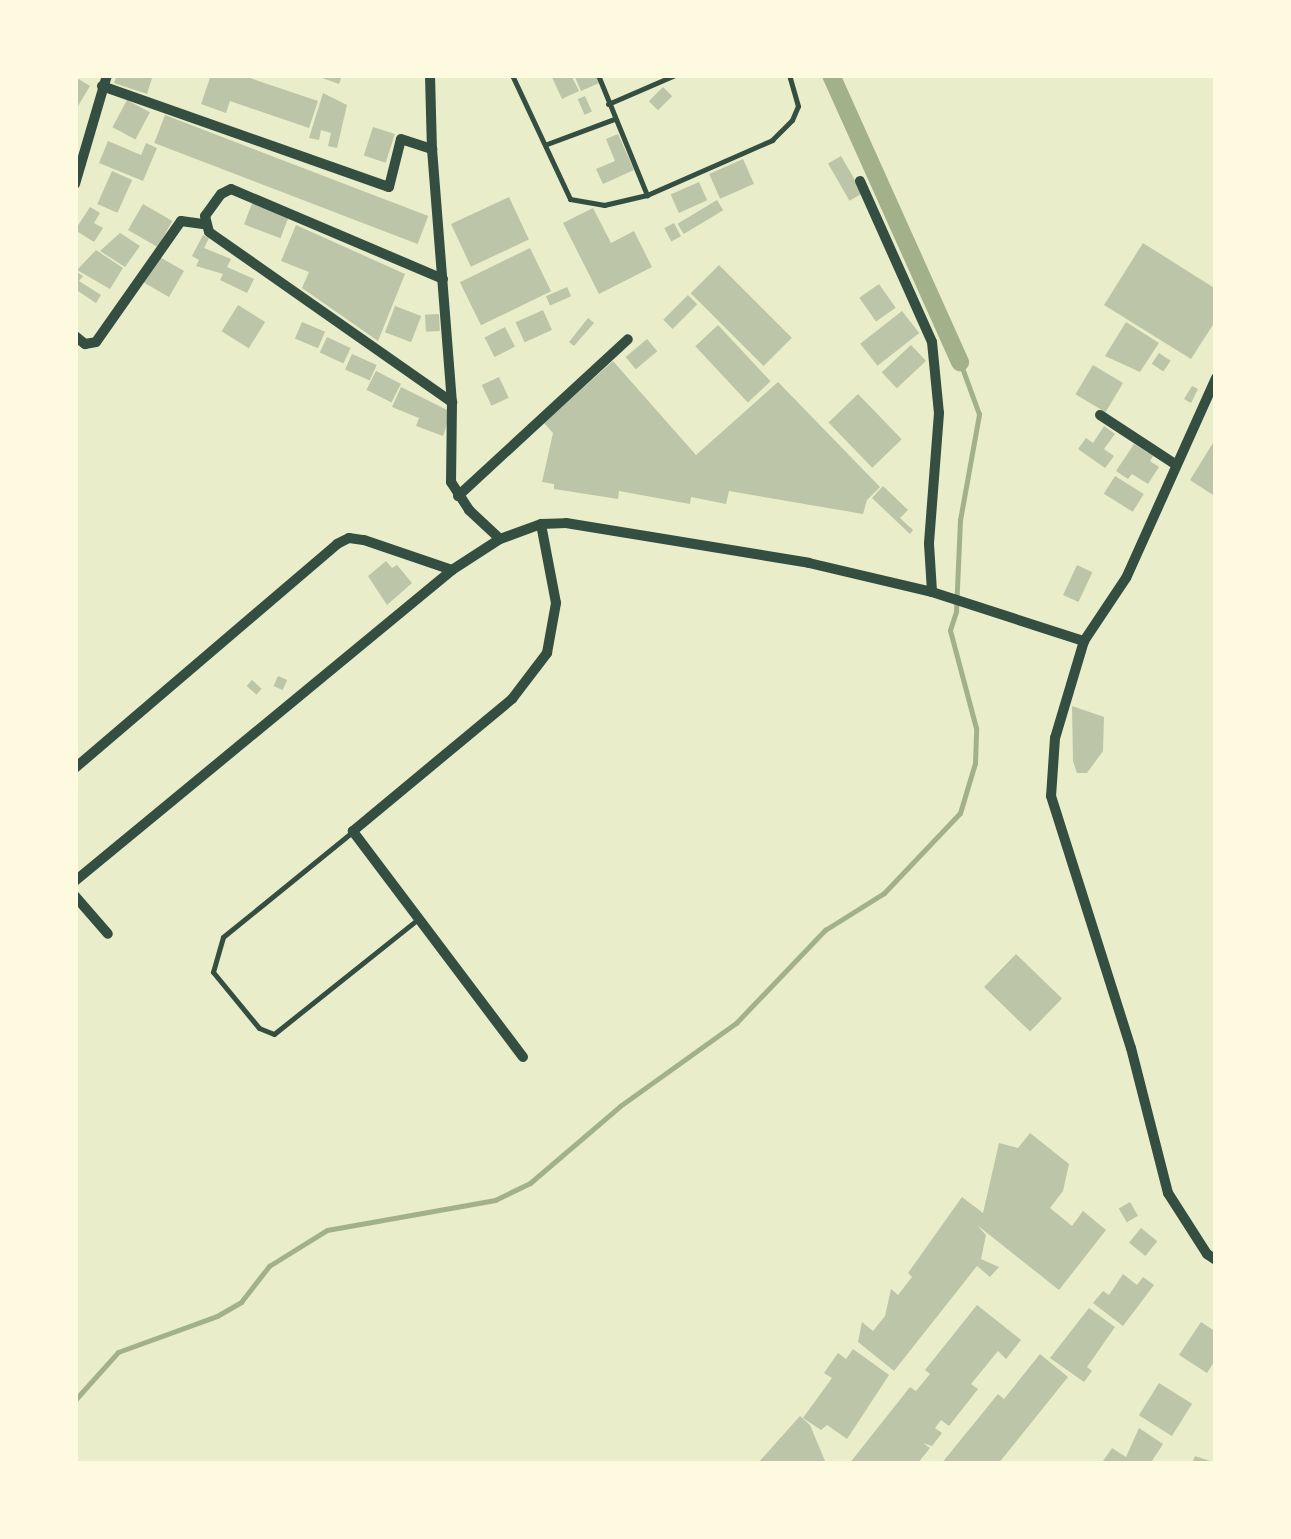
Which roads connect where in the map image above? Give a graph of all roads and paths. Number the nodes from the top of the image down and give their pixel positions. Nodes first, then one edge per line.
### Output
1 (430, 75) edge
2 (512, 75) edge
3 (598, 75) edge
4 (675, 75) edge
5 (789, 75) edge
6 (104, 81) edge
7 (608, 104) junction
8 (614, 118) junction
9 (547, 144) junction
10 (432, 149) junction
11 (860, 181) dead end
12 (75, 184) edge
13 (648, 195) junction
14 (204, 224) junction
15 (443, 279) junction
16 (75, 336) edge
17 (628, 340) dead end
18 (1216, 378) edge
19 (452, 402) junction
20 (1100, 415) dead end
21 (1176, 464) junction
22 (458, 496) junction
23 (541, 524) junction
24 (500, 539) junction
25 (452, 570) junction
26 (932, 592) junction
27 (1084, 641) junction
28 (75, 768) edge
29 (353, 831) junction
30 (75, 881) edge
31 (75, 896) edge
32 (420, 918) junction
33 (108, 934) dead end
34 (524, 1056) dead end
35 (1216, 1260) edge

1 - 10 street
2 - 9 lane
3 - 7 lane
4 - 7 lane
5 - 13 lane
6 - 10 street
6 - 12 street
7 - 8 lane
8 - 9 lane
8 - 13 lane
9 - 13 lane
10 - 15 street
11 - 26 street
14 - 15 street
14 - 16 street
14 - 19 street
15 - 19 street
17 - 22 street
18 - 21 street
19 - 22 street
20 - 21 street
21 - 27 street
22 - 24 street
23 - 24 street
23 - 26 street
23 - 29 street
24 - 25 street
25 - 28 street
25 - 30 street
26 - 27 street
27 - 35 street
29 - 32 street
29 - 32 lane
31 - 33 street
32 - 34 street

